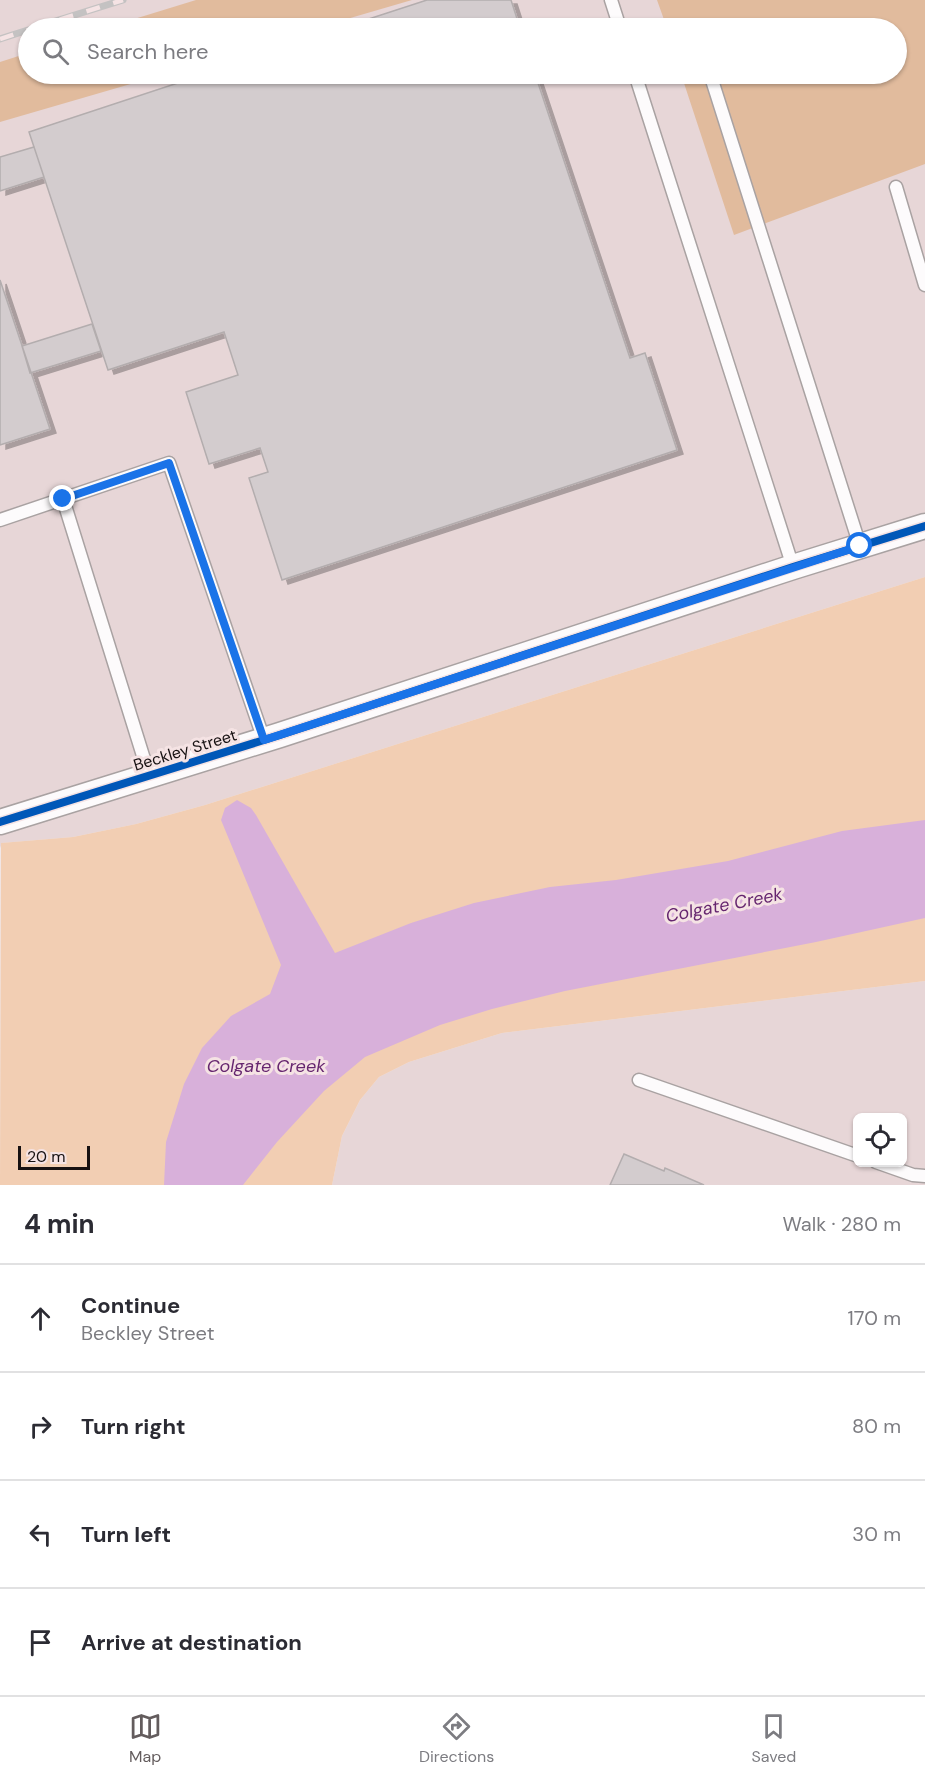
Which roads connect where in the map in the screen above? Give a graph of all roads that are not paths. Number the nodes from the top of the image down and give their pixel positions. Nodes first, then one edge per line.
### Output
1 (611, 0) edge
2 (617, 18) edge
3 (638, 84) edge
4 (713, 84) edge
5 (896, 187) dead end
6 (925, 285) edge
7 (63, 499) junction
8 (0, 520) edge
9 (925, 526) edge
10 (860, 546) junction
11 (793, 567) junction
12 (264, 740) junction
13 (149, 775) junction
14 (0, 822) edge
15 (639, 1080) dead end
16 (853, 1154) edge
17 (890, 1167) edge
18 (925, 1176) edge

1 - 2 lane
3 - 11 lane
4 - 10 lane
5 - 6 lane
7 - 8 lane
7 - 12 lane
7 - 13 lane
9 - 10 street, Beckley Street
10 - 11 street, Beckley Street
11 - 12 street, Beckley Street
12 - 13 street, Beckley Street
13 - 14 street, Beckley Street
15 - 16 lane
17 - 18 lane

